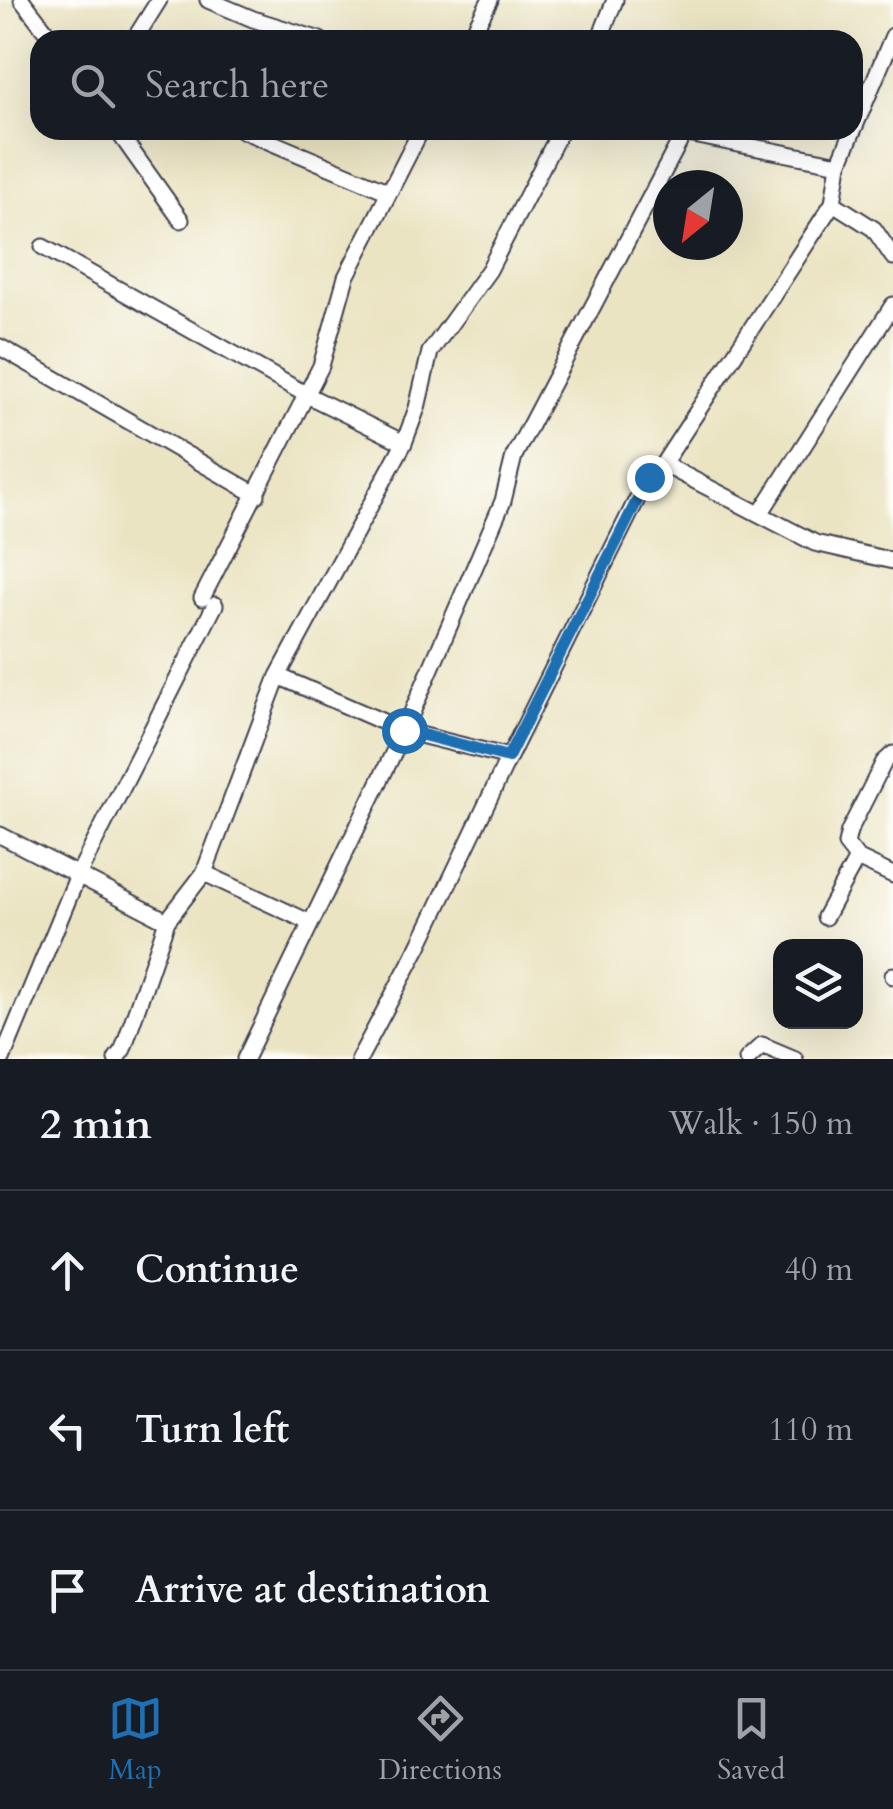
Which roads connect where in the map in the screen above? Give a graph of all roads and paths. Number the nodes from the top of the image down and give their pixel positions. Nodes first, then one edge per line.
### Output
1 (22, 0) edge
2 (159, 0) edge
3 (208, 0) edge
4 (490, 0) edge
5 (614, 0) edge
6 (45, 30) edge
7 (140, 30) edge
8 (288, 30) edge
9 (474, 30) edge
10 (603, 30) edge
11 (893, 36) edge
12 (863, 107) edge
13 (124, 140) edge
14 (266, 140) edge
15 (417, 140) edge
16 (556, 140) edge
17 (672, 140) edge
18 (717, 140) edge
19 (849, 140) edge
20 (839, 164) junction
21 (390, 192) junction
22 (833, 203) junction
23 (182, 220) dead end
24 (43, 247) dead end
25 (893, 257) edge
26 (893, 305) edge
27 (0, 347) edge
28 (314, 381) junction
29 (407, 435) junction
30 (663, 464) junction
31 (258, 495) junction
32 (760, 514) junction
33 (893, 561) edge
34 (278, 676) junction
35 (404, 730) junction
36 (893, 754) edge
37 (508, 757) junction
38 (0, 835) edge
39 (857, 858) junction
40 (204, 873) junction
41 (78, 875) junction
42 (893, 876) edge
43 (825, 917) dead end
44 (167, 920) junction
45 (311, 922) junction
46 (2, 1059) edge
47 (116, 1059) edge
48 (244, 1059) edge
49 (359, 1059) edge
50 (747, 1059) edge
51 (795, 1059) edge

1 - 6 street
2 - 7 street
3 - 8 street
4 - 9 street
5 - 10 street
11 - 12 street
13 - 23 street
14 - 21 street
15 - 21 street
16 - 29 street
17 - 35 street
18 - 20 street
19 - 20 street
20 - 22 street
21 - 28 street
22 - 25 street
22 - 30 street
24 - 28 street
26 - 32 street
27 - 31 street
28 - 29 street
28 - 31 street
29 - 34 street
30 - 32 street
30 - 37 street
31 - 41 street
32 - 33 street
34 - 35 street
34 - 40 street
35 - 37 street
35 - 45 street
36 - 39 street
37 - 49 street
38 - 41 street
39 - 42 street
39 - 43 street
40 - 44 street
40 - 45 street
41 - 44 street
41 - 46 street
44 - 47 street
45 - 48 street
50 - 51 street

